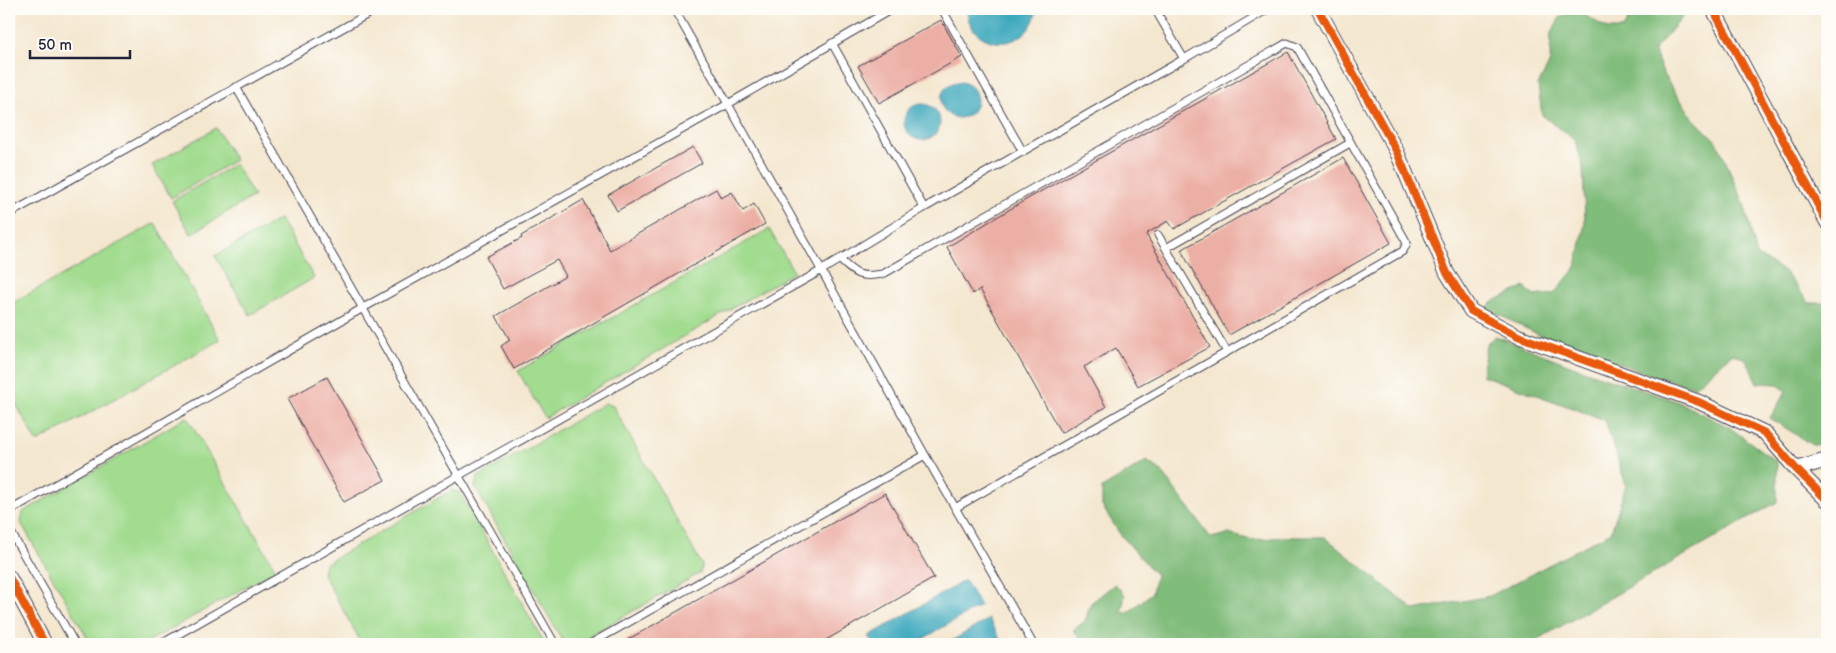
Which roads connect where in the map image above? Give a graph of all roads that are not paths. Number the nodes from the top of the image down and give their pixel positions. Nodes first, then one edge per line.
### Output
1 (376, 9) edge
2 (674, 9) edge
3 (892, 9) edge
4 (942, 9) edge
5 (1155, 9) edge
6 (1268, 9) edge
7 (1318, 9) edge
8 (1713, 9) edge
9 (832, 43) junction
10 (1184, 59) junction
11 (236, 87) junction
12 (728, 104) junction
13 (1350, 143) junction
14 (1023, 152) junction
15 (924, 208) junction
16 (9, 214) edge
17 (1827, 222) edge
18 (1158, 235) dead end
19 (1166, 248) junction
20 (839, 259) junction
21 (822, 270) junction
22 (363, 308) junction
23 (1227, 352) junction
24 (925, 456) junction
25 (1827, 460) edge
26 (1796, 469) junction
27 (459, 476) junction
28 (1827, 500) edge
29 (955, 508) junction
30 (9, 511) edge
31 (9, 529) edge
32 (9, 577) edge
33 (45, 644) edge
34 (76, 644) edge
35 (161, 644) edge
36 (556, 644) edge
37 (590, 644) edge
38 (1033, 644) edge

1 - 11 lane
2 - 12 lane
3 - 9 lane
4 - 14 lane
5 - 10 lane
6 - 10 lane
7 - 26 street
8 - 17 street
9 - 12 lane
9 - 15 lane
10 - 14 lane
11 - 16 lane
11 - 22 lane
12 - 21 lane
12 - 22 lane
13 - 19 lane
13 - 20 lane
13 - 23 lane
14 - 15 lane
15 - 20 lane
18 - 19 lane
19 - 23 lane
20 - 21 lane
21 - 24 lane
21 - 27 lane
22 - 27 lane
22 - 30 lane
23 - 29 lane
24 - 29 lane
24 - 37 lane
25 - 26 street
26 - 28 street
27 - 35 lane
27 - 36 lane
29 - 38 lane
31 - 34 lane
32 - 33 street

